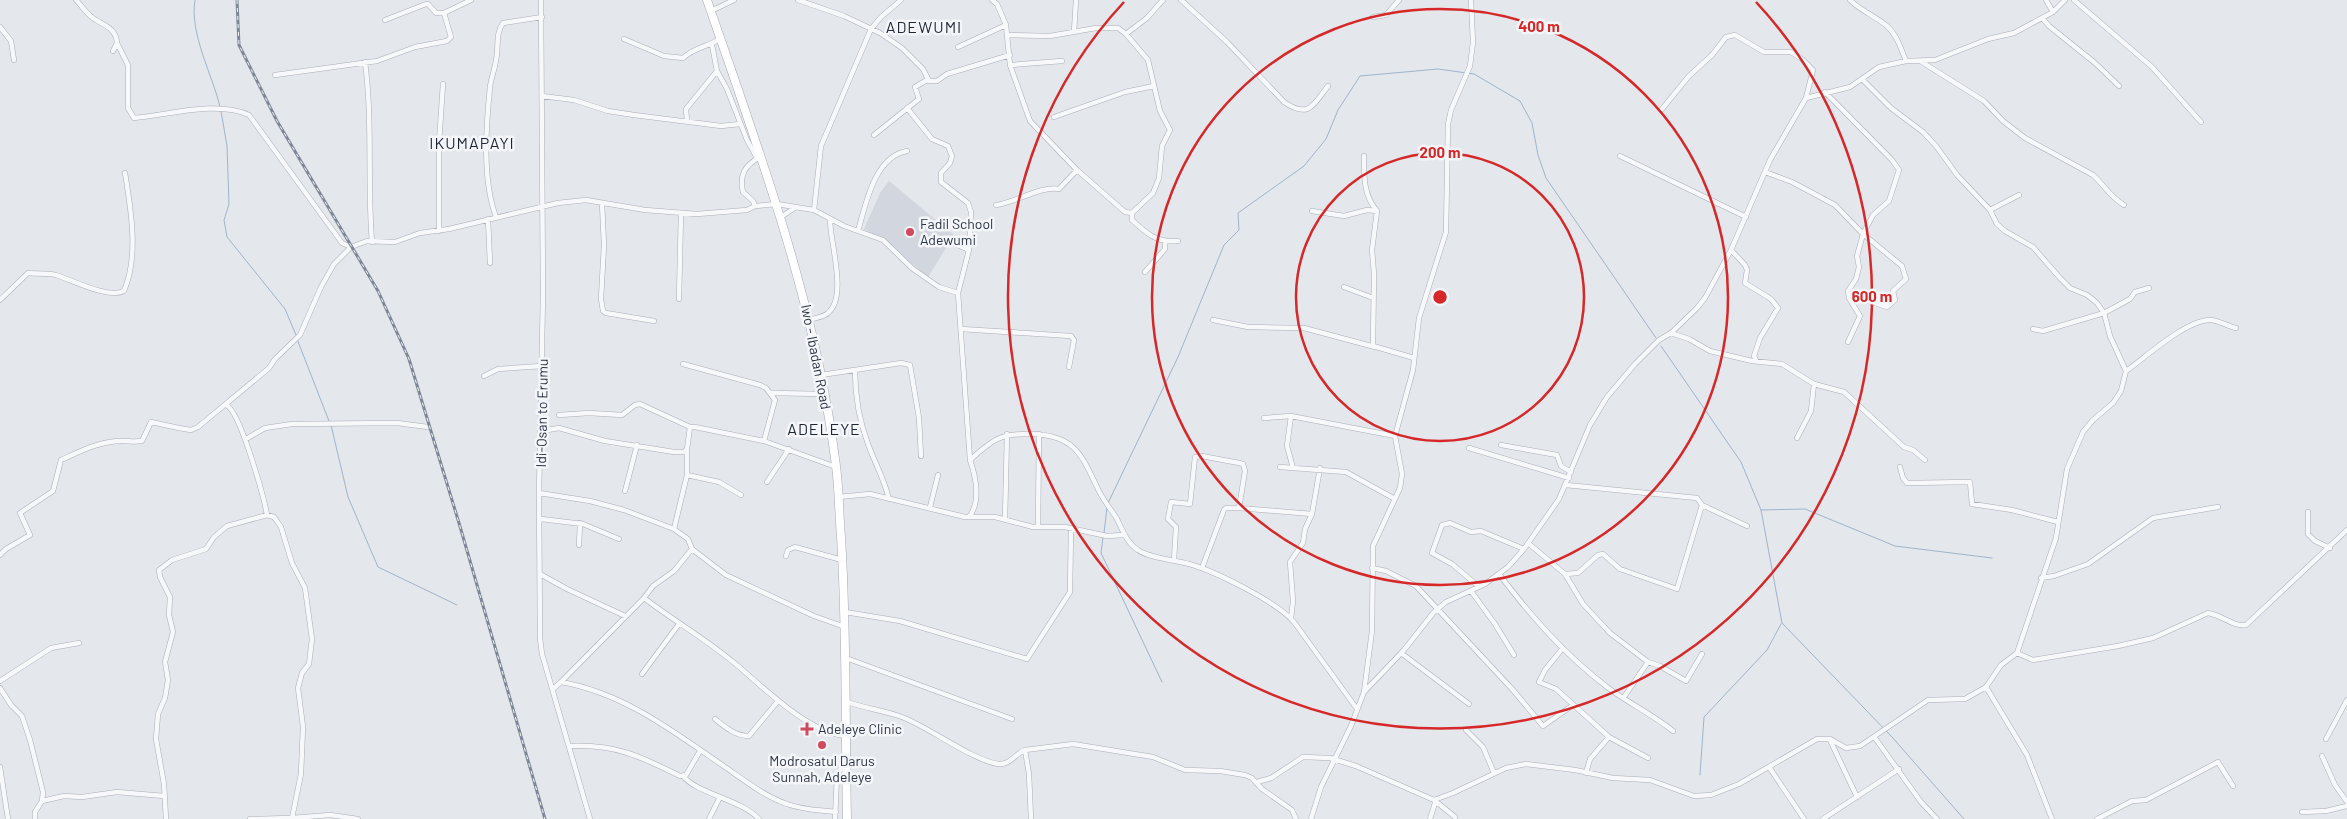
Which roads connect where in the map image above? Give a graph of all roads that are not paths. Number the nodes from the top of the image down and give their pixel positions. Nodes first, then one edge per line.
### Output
1 (76, 0) edge
2 (471, 0) edge
3 (541, 0) edge
4 (707, 0) edge
5 (734, 0) edge
6 (798, 0) edge
7 (901, 0) edge
8 (992, 0) edge
9 (1076, 0) edge
10 (1163, 0) edge
11 (1181, 0) edge
12 (1399, 0) edge
13 (1471, 0) edge
14 (1850, 0) edge
15 (2046, 0) edge
16 (2065, 0) edge
17 (2074, 0) edge
18 (711, 12) junction
19 (2053, 12) junction
20 (444, 13) junction
21 (542, 16) junction
22 (1374, 17) dead end
23 (2043, 18) junction
24 (385, 20) dead end
25 (1006, 26) junction
26 (0, 27) edge
27 (871, 29) junction
28 (1074, 32) junction
29 (1126, 34) junction
30 (1007, 35) junction
31 (624, 39) dead end
32 (720, 39) junction
33 (117, 43) junction
34 (712, 45) junction
35 (958, 46) dead end
36 (113, 51) dead end
37 (1010, 55) junction
38 (14, 60) dead end
39 (1062, 61) dead end
40 (1906, 61) junction
41 (365, 62) junction
42 (1922, 62) junction
43 (1010, 65) junction
44 (717, 71) junction
45 (275, 75) dead end
46 (1862, 79) junction
47 (927, 80) junction
48 (443, 84) dead end
49 (1154, 86) junction
50 (1328, 86) dead end
51 (2119, 86) dead end
52 (1825, 92) junction
53 (542, 96) junction
54 (1806, 98) junction
55 (907, 108) junction
56 (1662, 109) dead end
57 (1054, 117) dead end
58 (687, 121) junction
59 (2201, 122) dead end
60 (740, 124) junction
61 (874, 135) dead end
62 (907, 152) dead end
63 (1364, 156) dead end
64 (1620, 156) dead end
65 (759, 157) junction
66 (1077, 170) junction
67 (1765, 172) junction
68 (125, 173) dead end
69 (2019, 194) dead end
70 (602, 203) junction
71 (777, 204) junction
72 (996, 205) dead end
73 (2124, 205) dead end
74 (755, 206) junction
75 (542, 207) junction
76 (796, 207) junction
77 (814, 210) junction
78 (1990, 210) junction
79 (1312, 211) dead end
80 (1377, 211) junction
81 (681, 213) junction
82 (1132, 213) junction
83 (1746, 216) junction
84 (496, 217) junction
85 (781, 217) junction
86 (488, 220) junction
87 (830, 220) junction
88 (439, 231) junction
89 (858, 231) junction
90 (1863, 234) junction
91 (940, 238) dead end
92 (1178, 241) dead end
93 (372, 242) junction
94 (1165, 242) junction
95 (350, 247) junction
96 (969, 250) junction
97 (1731, 250) junction
98 (490, 263) dead end
99 (1145, 272) dead end
100 (1344, 288) dead end
101 (2149, 288) dead end
102 (958, 293) junction
103 (1373, 298) junction
104 (1849, 298) junction
105 (679, 299) dead end
106 (0, 300) edge
107 (2104, 313) junction
108 (809, 320) junction
109 (1213, 320) dead end
110 (654, 321) dead end
111 (2236, 328) dead end
112 (961, 329) junction
113 (2033, 329) dead end
114 (1671, 333) junction
115 (1848, 342) dead end
116 (1414, 358) junction
117 (1757, 362) junction
118 (683, 364) dead end
119 (542, 366) junction
120 (1069, 367) dead end
121 (855, 370) junction
122 (2126, 371) junction
123 (821, 374) junction
124 (484, 376) dead end
125 (1814, 384) junction
126 (771, 393) junction
127 (824, 394) junction
128 (226, 405) junction
129 (559, 415) dead end
130 (1291, 416) junction
131 (1264, 418) dead end
132 (428, 427) dead end
133 (690, 427) junction
134 (542, 431) junction
135 (1007, 434) junction
136 (1039, 434) junction
137 (1395, 436) junction
138 (1796, 438) dead end
139 (246, 439) junction
140 (764, 441) junction
141 (636, 445) junction
142 (1501, 445) dead end
143 (1469, 448) dead end
144 (687, 449) junction
145 (789, 449) junction
146 (921, 456) dead end
147 (970, 460) junction
148 (1925, 460) dead end
149 (836, 467) junction
150 (1280, 467) dead end
151 (1292, 468) junction
152 (1320, 468) junction
153 (1900, 468) dead end
154 (1571, 472) junction
155 (687, 475) junction
156 (938, 475) dead end
157 (1569, 478) junction
158 (767, 482) dead end
159 (1566, 485) junction
160 (625, 491) dead end
161 (540, 493) junction
162 (741, 496) dead end
163 (838, 497) junction
164 (889, 499) junction
165 (1395, 499) junction
166 (1702, 505) junction
167 (930, 507) junction
168 (2218, 507) dead end
169 (1239, 508) junction
170 (2308, 512) dead end
171 (1312, 514) junction
172 (267, 515) junction
173 (969, 517) junction
174 (541, 520) junction
175 (1005, 520) junction
176 (2058, 522) junction
177 (580, 523) junction
178 (1747, 526) dead end
179 (1038, 527) junction
180 (1071, 528) junction
181 (674, 529) junction
182 (2347, 532) edge
183 (1124, 535) junction
184 (619, 539) dead end
185 (1528, 543) junction
186 (579, 545) dead end
187 (2330, 548) junction
188 (692, 549) junction
189 (1524, 549) junction
190 (0, 555) edge
191 (786, 556) dead end
192 (842, 560) junction
193 (1174, 560) junction
194 (1202, 568) junction
195 (1372, 568) junction
196 (540, 574) junction
197 (1499, 574) junction
198 (1565, 574) junction
199 (2041, 578) junction
200 (1478, 586) junction
201 (1471, 591) junction
202 (644, 598) junction
203 (1439, 609) junction
204 (845, 612) junction
205 (625, 616) junction
206 (1291, 618) junction
207 (679, 624) junction
208 (845, 627) junction
209 (79, 643) dead end
210 (1562, 649) junction
211 (1401, 653) junction
212 (2017, 653) junction
213 (1514, 654) dead end
214 (1702, 654) dead end
215 (846, 658) junction
216 (1648, 662) junction
217 (642, 674) dead end
218 (0, 681) edge
219 (561, 682) junction
220 (1986, 687) junction
221 (0, 688) edge
222 (553, 689) junction
223 (1364, 692) junction
224 (1624, 697) junction
225 (2347, 700) edge
226 (778, 701) junction
227 (847, 702) junction
228 (1468, 704) dead end
229 (1573, 705) junction
230 (1358, 709) junction
231 (715, 719) dead end
232 (1012, 719) dead end
233 (1466, 730) dead end
234 (1673, 732) dead end
235 (846, 736) junction
236 (1609, 737) junction
237 (1875, 738) junction
238 (2326, 739) dead end
239 (1830, 740) junction
240 (570, 746) junction
241 (1025, 750) junction
242 (700, 751) junction
243 (2322, 756) dead end
244 (1648, 758) dead end
245 (1335, 759) junction
246 (846, 760) junction
247 (1769, 766) junction
248 (0, 767) edge
249 (1899, 770) junction
250 (1494, 773) junction
251 (1586, 773) junction
252 (683, 776) junction
253 (1257, 782) junction
254 (2233, 786) dead end
255 (164, 796) junction
256 (720, 797) junction
257 (1858, 797) junction
258 (42, 801) junction
259 (1434, 801) junction
260 (2347, 802) edge
261 (2347, 806) edge
262 (836, 812) junction
263 (2302, 812) dead end
264 (1454, 817) dead end
265 (292, 818) edge
266 (8, 819) edge
267 (34, 819) edge
268 (166, 819) edge
269 (250, 819) edge
270 (358, 819) edge
271 (590, 819) edge
272 (709, 819) edge
273 (759, 819) edge
274 (835, 819) edge
275 (847, 819) edge
276 (1031, 819) edge
277 (1296, 819) edge
278 (1311, 819) edge
279 (1430, 819) edge
280 (1804, 819) edge
281 (1823, 819) edge
282 (1937, 819) edge
283 (2052, 819) edge
284 (2097, 819) edge

1 - 33 street
2 - 20 street
3 - 21 street, Idi-Osan to Erumu
4 - 18 main road, Iwo - Ibadan Road
5 - 18 street
6 - 27 street
7 - 27 street
8 - 25 street
9 - 28 street
10 - 29 street
11 - 50 street
12 - 22 street
13 - 116 street
14 - 40 street
15 - 19 street
16 - 19 street
17 - 59 street
18 - 32 main road, Iwo - Ibadan Road
19 - 23 street
20 - 24 street
20 - 41 street
21 - 53 street, Idi-Osan to Erumu
21 - 84 street
23 - 42 street
23 - 51 street
25 - 30 street
25 - 35 street
26 - 38 street
27 - 47 street
27 - 77 street
28 - 29 street
28 - 30 street
29 - 49 street
30 - 37 street
31 - 34 street
32 - 34 street
32 - 65 main road, Iwo - Ibadan Road
33 - 36 street
33 - 95 street
34 - 44 street
37 - 43 street
37 - 47 street
39 - 43 street
40 - 42 street
40 - 46 street
41 - 45 street
41 - 93 street
42 - 73 street
43 - 66 street
44 - 58 street
44 - 60 street
46 - 52 street
46 - 78 street
47 - 55 street
48 - 88 street
49 - 57 street
49 - 82 street
52 - 54 street
52 - 90 street
53 - 58 street
53 - 75 street, Idi-Osan to Erumu
54 - 56 street
54 - 67 street
55 - 61 street
55 - 96 street
58 - 60 street
60 - 65 street
62 - 89 street
63 - 80 street
64 - 83 street
65 - 71 main road, Iwo - Ibadan Road
65 - 74 street
66 - 72 street
66 - 82 street
67 - 83 street
67 - 90 street
68 - 106 street
69 - 78 street
70 - 75 street
70 - 81 street
70 - 110 street
71 - 74 street
71 - 76 street
71 - 85 main road, Iwo - Ibadan Road
74 - 81 street
75 - 84 street
75 - 119 street, Idi-Osan to Erumu
76 - 77 street
76 - 85 street
77 - 87 street
78 - 107 street
79 - 80 street
80 - 103 street
81 - 105 street
82 - 94 street
83 - 97 street
84 - 86 street
85 - 108 main road, Iwo - Ibadan Road
86 - 88 street
86 - 98 street
87 - 89 street
87 - 108 street
88 - 93 street
89 - 102 street
90 - 104 street
90 - 104 street
91 - 96 street
92 - 94 street
93 - 95 street
94 - 99 street
95 - 128 street
96 - 102 street
97 - 114 street
97 - 117 street
100 - 103 street
101 - 107 street
102 - 112 street
103 - 116 street
104 - 115 street
107 - 113 street
107 - 122 street
108 - 123 main road, Iwo - Ibadan Road
109 - 116 street
111 - 122 street
112 - 120 street
112 - 147 street
114 - 117 street
114 - 154 street
116 - 137 street
117 - 125 street
118 - 126 street
119 - 124 street
119 - 134 street, Idi-Osan to Erumu
121 - 123 street
121 - 146 street
121 - 164 street
122 - 176 street
123 - 127 main road, Iwo - Ibadan Road
125 - 138 street
125 - 148 street
126 - 127 street
126 - 140 street
127 - 149 main road, Iwo - Ibadan Road
128 - 139 street
128 - 190 street
129 - 133 street
130 - 131 street
130 - 137 street
130 - 151 street
132 - 139 street
133 - 140 street
133 - 144 street
134 - 141 street
134 - 161 street, Idi-Osan to Erumu
135 - 136 street
135 - 147 street
135 - 175 street
136 - 179 street
136 - 183 street
137 - 165 street
139 - 172 street
140 - 145 street
141 - 144 street
141 - 160 street
142 - 154 street
143 - 157 street
144 - 155 street
145 - 149 street
145 - 158 street
147 - 173 street
149 - 163 main road, Iwo - Ibadan Road
150 - 151 street
151 - 152 street
152 - 165 street
152 - 171 street
153 - 176 street
154 - 157 street
155 - 162 street
155 - 181 street
156 - 167 street
157 - 159 street
159 - 166 street
159 - 185 street
161 - 174 street, Idi-Osan to Erumu
161 - 181 street
163 - 164 street
163 - 192 main road, Iwo - Ibadan Road
164 - 167 street
165 - 195 street
166 - 178 street
166 - 198 street
167 - 173 street
168 - 199 street
169 - 171 street
169 - 193 street
169 - 194 street
170 - 187 street
171 - 206 street
172 - 255 street
172 - 265 street
173 - 175 street
174 - 177 street
174 - 196 street, Idi-Osan to Erumu
175 - 179 street
176 - 199 street
177 - 184 street
177 - 186 street
179 - 180 street
180 - 183 street
180 - 204 street
181 - 188 street
182 - 187 street
183 - 193 street
185 - 189 street
185 - 198 street
187 - 212 street
188 - 202 street
188 - 208 street
189 - 197 street
189 - 200 street
191 - 192 street
192 - 204 main road, Iwo - Ibadan Road
193 - 194 street
194 - 206 street
195 - 203 street
195 - 223 street
196 - 205 street
196 - 222 street, Idi-Osan to Erumu
197 - 200 street
197 - 210 street
198 - 216 street
199 - 212 street
200 - 201 street
201 - 203 street
201 - 213 street
202 - 205 street
202 - 207 street
203 - 211 street
203 - 229 street
204 - 208 main road, Iwo - Ibadan Road
205 - 219 street
206 - 230 street
207 - 217 street
207 - 226 street
208 - 215 main road, Iwo - Ibadan Road
209 - 218 street
210 - 224 street
210 - 229 street
211 - 223 street
211 - 228 street
212 - 220 street
214 - 216 street
215 - 227 main road, Iwo - Ibadan Road
215 - 232 street
216 - 224 street
219 - 222 street
219 - 242 street
220 - 237 street
220 - 283 street
221 - 258 street
222 - 240 street, Idi-Osan to Erumu
223 - 230 street
224 - 234 street
225 - 238 street
226 - 231 street
226 - 235 street
227 - 235 main road, Iwo - Ibadan Road
227 - 241 street
229 - 236 street
230 - 245 street
233 - 250 street
235 - 246 main road, Iwo - Ibadan Road
236 - 244 street
236 - 251 street
237 - 239 street
237 - 249 street
239 - 247 street
239 - 257 street
240 - 252 street
240 - 271 street, Idi-Osan to Erumu
241 - 253 street
241 - 276 street
242 - 252 street
242 - 262 street
243 - 260 street
245 - 253 street
245 - 259 street
245 - 278 street
246 - 262 street
246 - 275 main road, Iwo - Ibadan Road
247 - 251 street
247 - 280 street
248 - 266 street
249 - 257 street
249 - 282 street
250 - 251 street
250 - 259 street
252 - 256 street
253 - 277 street
254 - 284 street
255 - 258 street
255 - 268 street
256 - 272 street
256 - 273 street
257 - 281 street
258 - 267 street
259 - 264 street
259 - 279 street
261 - 263 street
262 - 274 street
265 - 269 street
265 - 270 street

